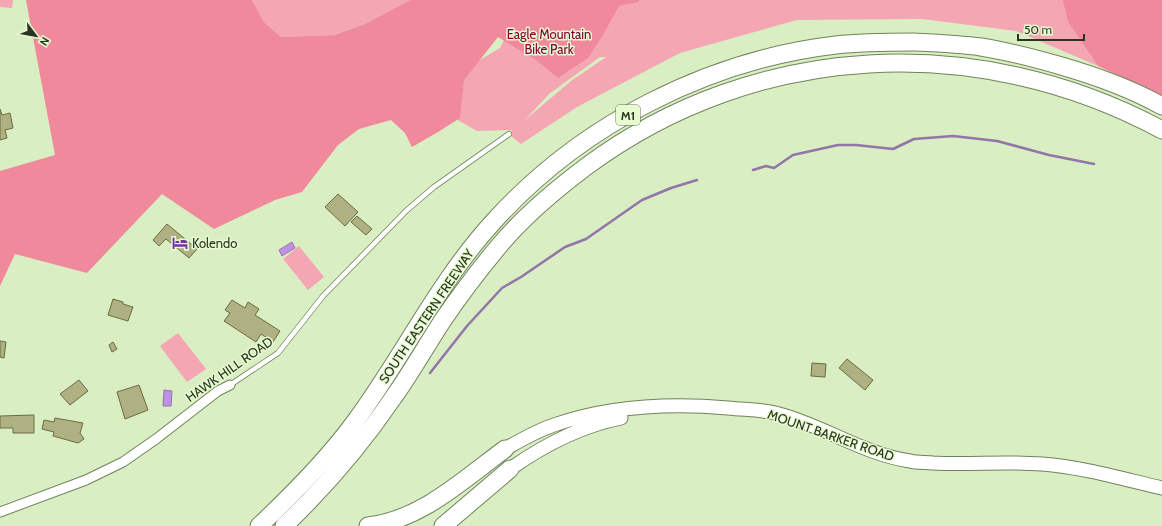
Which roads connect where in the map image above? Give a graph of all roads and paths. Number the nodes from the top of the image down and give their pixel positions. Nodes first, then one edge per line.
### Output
1 (1162, 106) edge
2 (1162, 130) edge
3 (509, 134) dead end
4 (230, 385) joint
5 (505, 449) joint
6 (510, 469) joint
7 (1162, 488) edge
8 (1162, 494) edge
9 (0, 512) edge
10 (373, 525) edge
11 (259, 526) edge
12 (284, 526) edge
13 (443, 526) edge

1 - 11 highway, SOUTH EASTERN FREEWAY / M1
2 - 12 highway, SOUTH EASTERN FREEWAY / M1
3 - 4 lane, HAWK HILL ROAD
4 - 9 street, HAWK HILL ROAD
5 - 7 main road, MOUNT BARKER ROAD
5 - 10 highway
6 - 8 main road, MOUNT BARKER ROAD
6 - 13 highway

